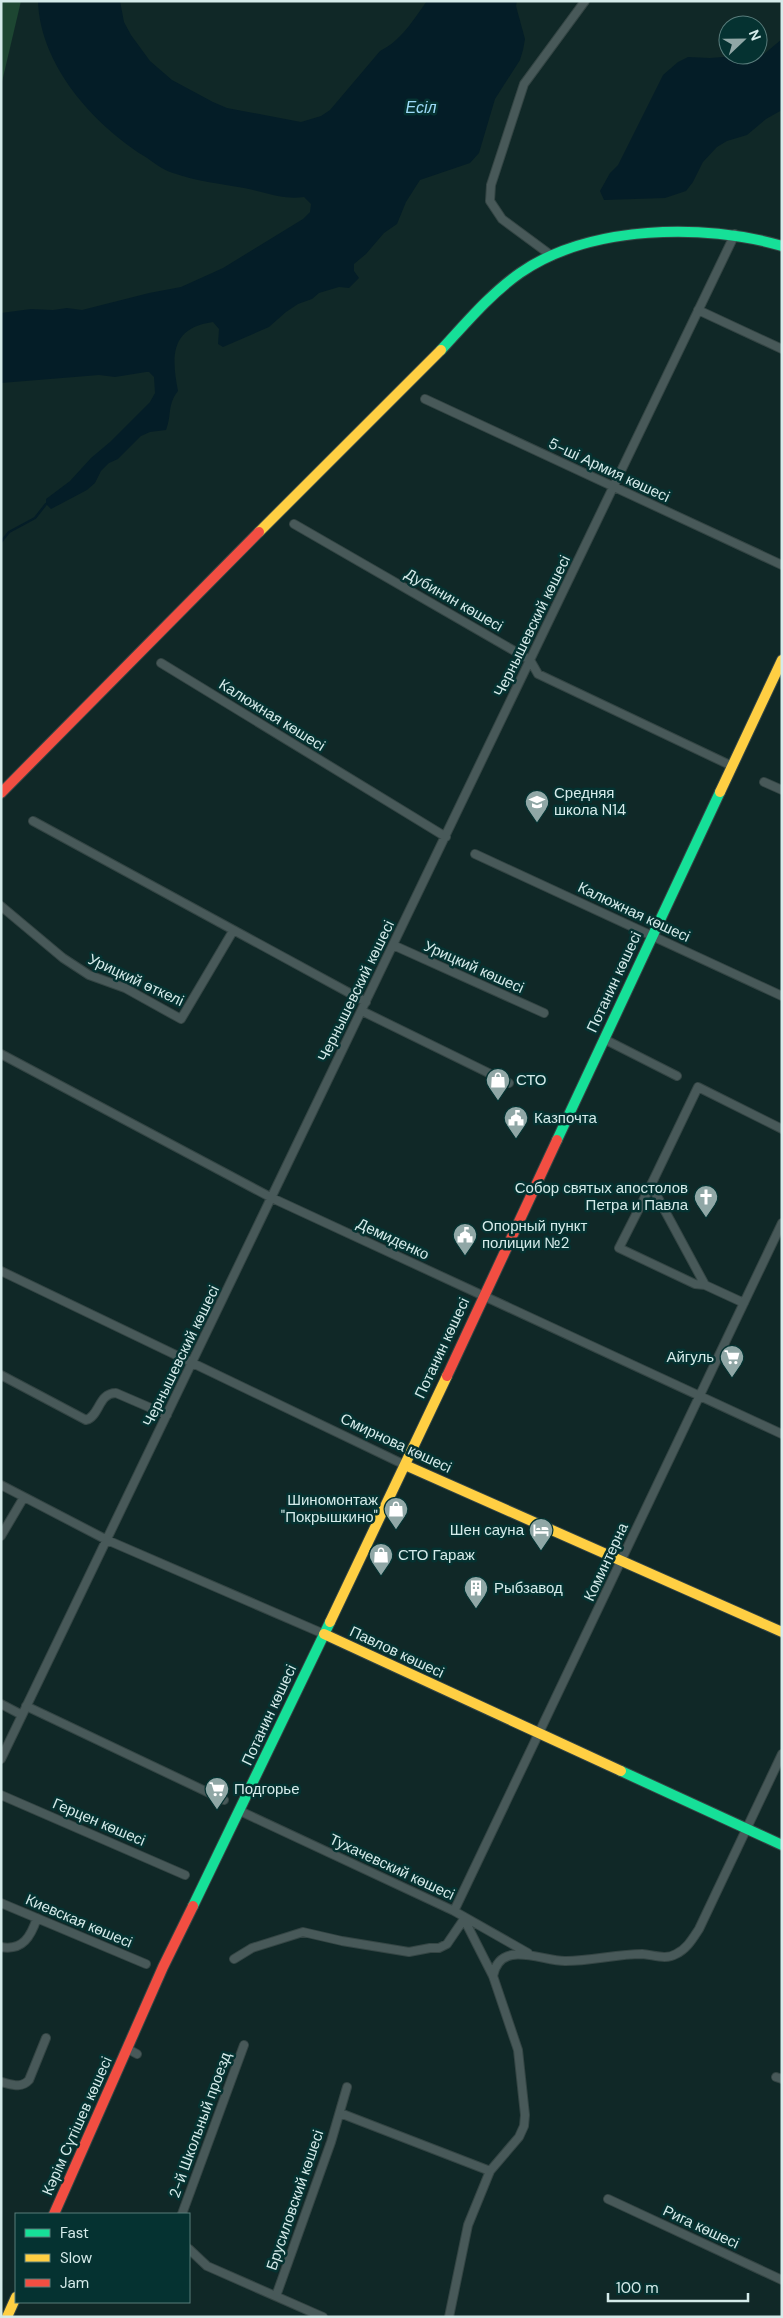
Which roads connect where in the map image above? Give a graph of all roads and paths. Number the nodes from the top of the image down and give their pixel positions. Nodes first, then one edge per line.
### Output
1 (585, 1) edge
2 (735, 234) junction
3 (782, 246) edge
4 (552, 256) junction
5 (698, 310) junction
6 (782, 349) edge
7 (425, 399) dead end
8 (613, 487) junction
9 (294, 524) dead end
10 (782, 566) edge
11 (530, 660) junction
12 (782, 660) edge
13 (161, 663) dead end
14 (732, 766) junction
15 (764, 782) dead end
16 (782, 790) edge
17 (1, 793) edge
18 (33, 821) dead end
19 (446, 837) junction
20 (475, 854) dead end
21 (1, 906) edge
22 (232, 931) junction
23 (651, 936) junction
24 (393, 945) junction
25 (782, 996) edge
26 (366, 1002) junction
27 (362, 1011) junction
28 (544, 1013) dead end
29 (604, 1039) junction
30 (1, 1054) edge
31 (677, 1076) dead end
32 (510, 1083) dead end
33 (782, 1129) edge
34 (651, 1185) junction
35 (272, 1198) junction
36 (782, 1223) edge
37 (1, 1271) edge
38 (705, 1285) junction
39 (483, 1296) junction
40 (744, 1303) junction
41 (193, 1363) junction
42 (1, 1375) edge
43 (700, 1396) junction
44 (167, 1416) junction
45 (782, 1434) edge
46 (405, 1465) junction
47 (1, 1485) edge
48 (24, 1497) junction
49 (1, 1536) edge
50 (107, 1540) junction
51 (621, 1561) junction
52 (782, 1632) edge
53 (324, 1634) junction
54 (1, 1704) edge
55 (26, 1706) junction
56 (22, 1715) junction
57 (539, 1734) junction
58 (782, 1754) edge
59 (1, 1759) edge
60 (1, 1795) edge
61 (224, 1800) dead end
62 (240, 1812) junction
63 (746, 1830) junction
64 (782, 1846) edge
65 (185, 1875) dead end
66 (1, 1903) edge
67 (454, 1911) junction
68 (37, 1918) junction
69 (464, 1918) junction
70 (1, 1947) edge
71 (529, 1954) junction
72 (234, 1959) dead end
73 (146, 1964) dead end
74 (493, 1976) junction
75 (46, 2038) dead end
76 (244, 2045) dead end
77 (133, 2051) joint
78 (1, 2082) edge
79 (347, 2088) dead end
80 (340, 2113) junction
81 (490, 2171) junction
82 (608, 2199) dead end
83 (54, 2213) edge
84 (182, 2213) edge
85 (190, 2250) edge
86 (782, 2280) edge
87 (276, 2296) junction
88 (15, 2299) edge
89 (7, 2317) edge
90 (323, 2317) edge
91 (449, 2317) edge

1 - 4 street
2 - 3 main road
2 - 4 main road
2 - 5 street, Чернышевский көшесі
4 - 17 main road
5 - 6 street
5 - 8 street, Чернышевский көшесі
7 - 8 street, 5-ші Армия көшесі
8 - 10 street, 5-ші Армия көшесі
8 - 11 street, Чернышевский көшесі
9 - 11 street, Дубинин көшесі
11 - 14 street, Дубинин көшесі
11 - 19 street, Чернышевский көшесі
12 - 14 main road, Потанин көшесі
13 - 19 street, Калюжная көшесі
14 - 23 main road, Потанин көшесі
15 - 16 street
18 - 22 street
19 - 24 street, Чернышевский көшесі
20 - 23 street, Калюжная көшесі
21 - 22 street, Урицкий өткелі
22 - 26 street
23 - 25 street, Калюжная көшесі
23 - 29 main road, Потанин көшесі
24 - 26 street, Чернышевский көшесі
24 - 28 street, Урицкий көшесі
26 - 27 street, Чернышевский көшесі
27 - 32 street
27 - 35 street, Чернышевский көшесі
29 - 31 street
29 - 39 main road, Потанин көшесі
30 - 35 street, Демиденко
33 - 34 street
34 - 38 street
34 - 38 street
35 - 39 street, Демиденко
35 - 41 street, Чернышевский көшесі
36 - 40 street, Коминтерна
37 - 41 street, Смирнова көшесі
38 - 40 street
39 - 43 street, Демиденко
39 - 46 main road, Потанин көшесі
40 - 43 street, Коминтерна
41 - 44 street, Чернышевский көшесі
41 - 46 street, Смирнова көшесі
42 - 44 street
43 - 45 street, Демиденко
43 - 51 street, Коминтерна
44 - 50 street, Чернышевский көшесі
46 - 51 main road, Смирнова көшесі
46 - 53 main road, Потанин көшесі
47 - 48 street, Павлов көшесі
48 - 49 street
48 - 50 street, Павлов көшесі
50 - 53 street, Павлов көшесі
50 - 55 street, Чернышевский көшесі
51 - 52 main road, Смирнова көшесі
51 - 57 street, Коминтерна
53 - 57 main road, Павлов көшесі
53 - 62 main road, Потанин көшесі
54 - 56 street
55 - 56 street, Чернышевский көшесі
55 - 61 street
56 - 59 street, Чернышевский көшесі
57 - 63 main road, Павлов көшесі
57 - 67 street, Коминтерна
58 - 63 street
60 - 65 street, Герцен көшесі
62 - 67 street, Тухачевский көшесі
62 - 77 main road, Потанин көшесі
63 - 64 main road, Павлов көшесі
63 - 71 street, Тухачевский көшесі
66 - 68 street, Киевская көшесі
67 - 69 street, Тухачевский көшесі
68 - 70 street
68 - 73 street, Киевская көшесі
69 - 71 street, Тухачевский көшесі
69 - 72 street
69 - 74 street
71 - 74 street, Тухачевский көшесі
74 - 81 street
75 - 78 street
76 - 84 street, 2-й Школьный проезд
77 - 83 main road, Кәрім Сүтішев көшесі
79 - 80 street, Брусиловский көшесі
80 - 81 street
80 - 87 street, Брусиловский көшесі
81 - 91 street
82 - 86 street, Рига көшесі
85 - 87 street
87 - 90 street
88 - 89 main road

